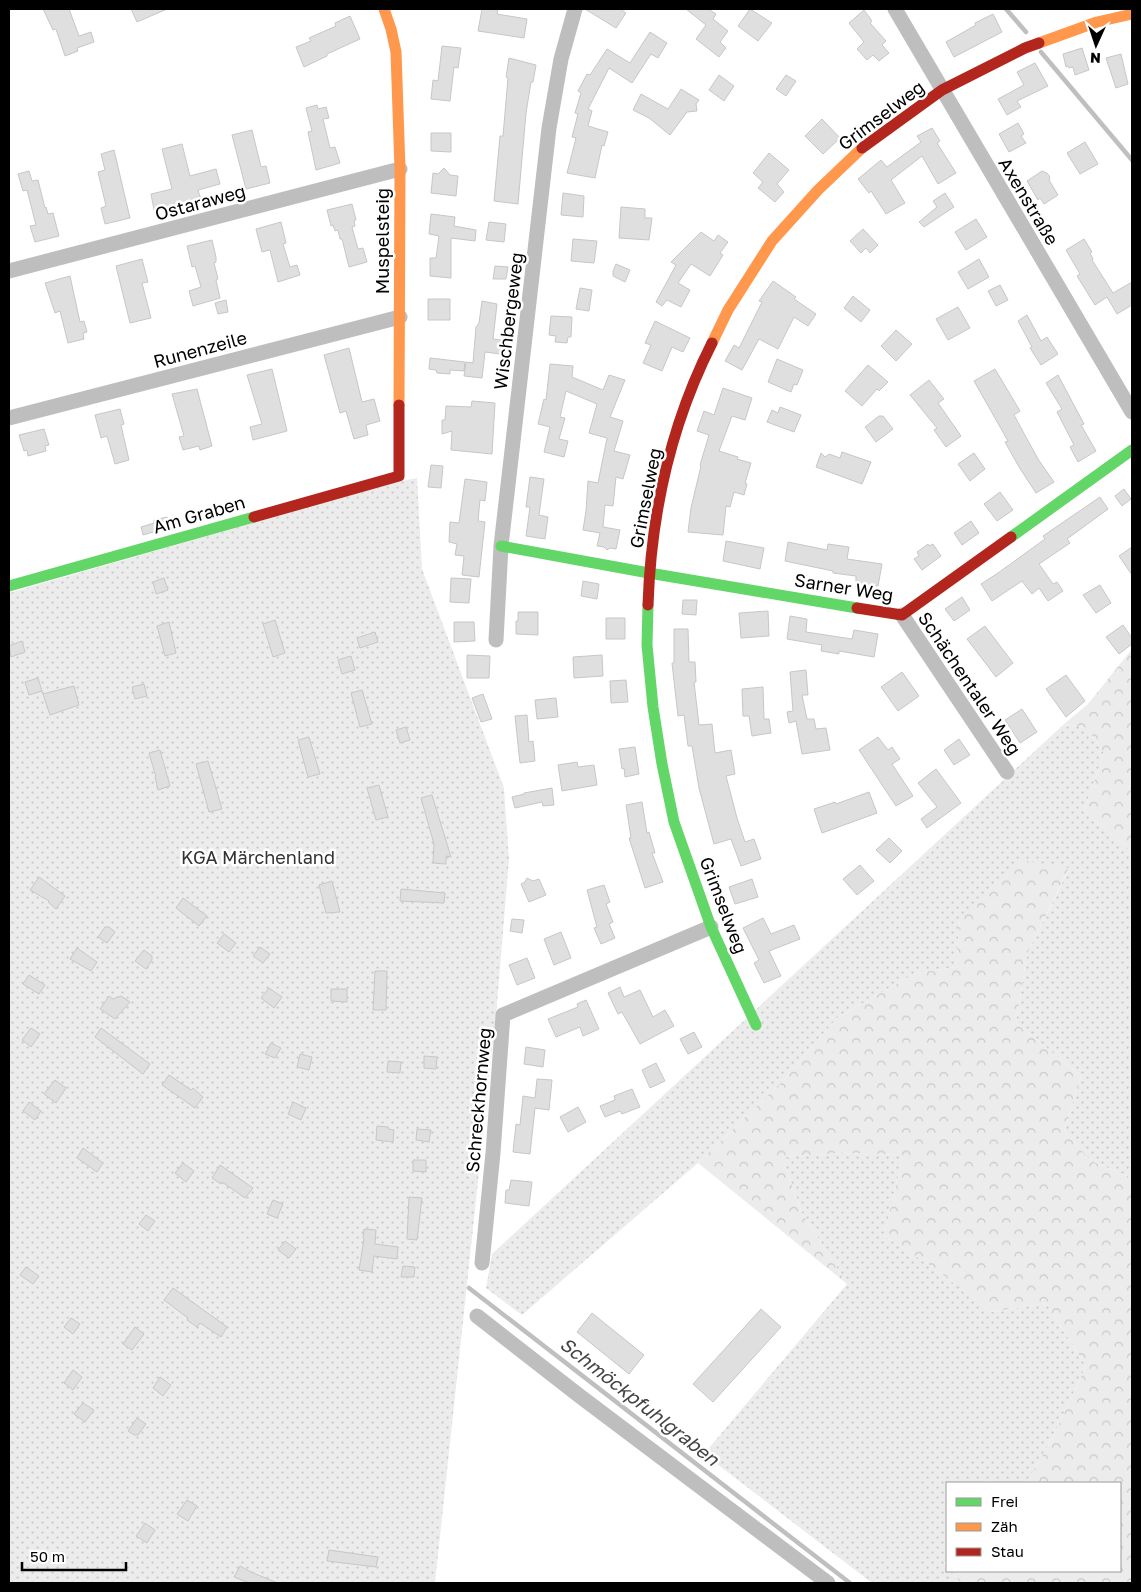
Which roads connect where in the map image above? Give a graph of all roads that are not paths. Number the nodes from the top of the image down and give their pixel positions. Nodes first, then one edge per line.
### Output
1 (384, 9) edge
2 (575, 9) edge
3 (894, 9) edge
4 (1132, 14) edge
5 (942, 90) junction
6 (400, 169) junction
7 (9, 271) edge
8 (400, 317) junction
9 (1132, 412) edge
10 (9, 418) edge
11 (1132, 450) edge
12 (399, 476) joint
13 (501, 546) junction
14 (649, 573) junction
15 (9, 586) edge
16 (902, 615) junction
17 (496, 640) dead end
18 (1007, 772) dead end
19 (711, 927) junction
20 (756, 1025) dead end
21 (482, 1263) dead end
22 (477, 1316) dead end
23 (828, 1583) edge

1 - 6 street, Muspelsteig
2 - 13 street, Wischbergeweg
3 - 5 street, Axenstraße
4 - 5 street, Grimselweg
5 - 9 street, Axenstraße
5 - 14 street, Grimselweg
6 - 7 street, Ostaraweg
6 - 8 street, Muspelsteig
8 - 10 street, Runenzeile
8 - 12 street, Muspelsteig
11 - 16 street, Sarner Weg
12 - 15 street, Am Graben
13 - 14 street, Sarner Weg
13 - 17 street, Wischbergeweg
14 - 16 street, Sarner Weg
14 - 19 street, Grimselweg
16 - 18 street, Schächentaler Weg
19 - 20 street, Grimselweg
19 - 21 street, Schreckhornweg
22 - 23 street

